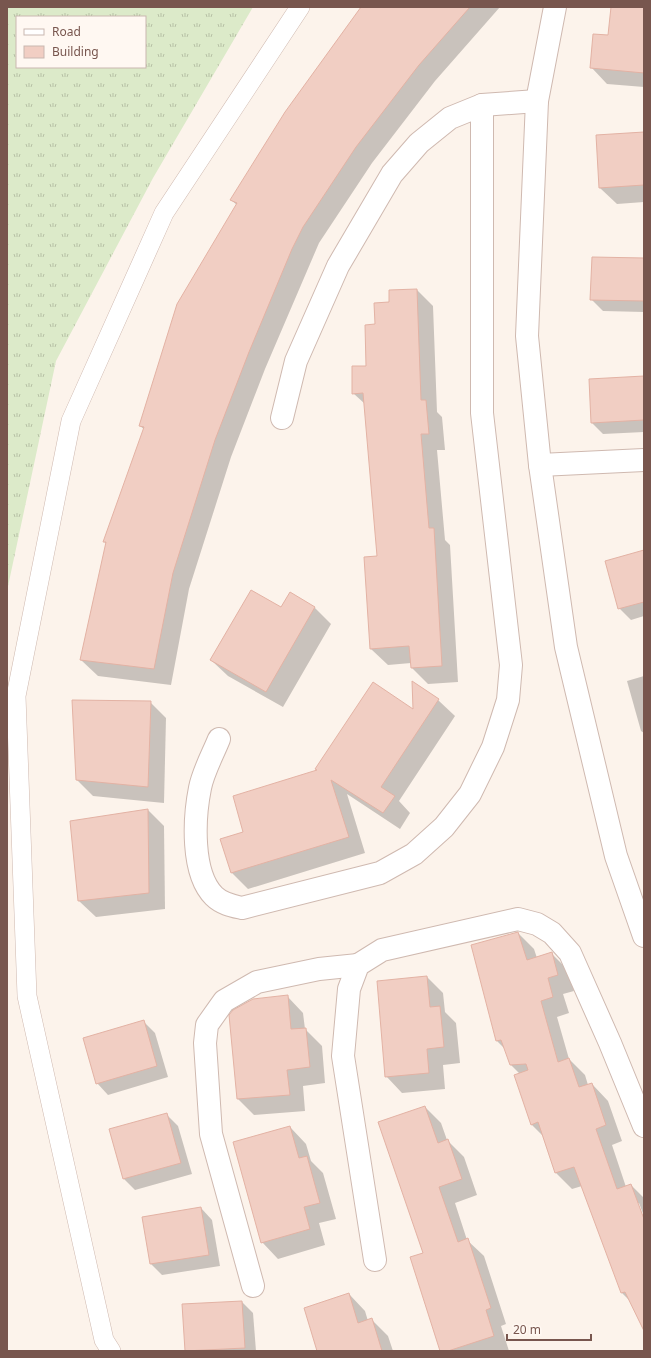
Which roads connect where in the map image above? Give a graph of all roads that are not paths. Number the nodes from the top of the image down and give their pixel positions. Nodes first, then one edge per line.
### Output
1 (300, 7) edge
2 (555, 7) edge
3 (537, 101) junction
4 (482, 105) junction
5 (282, 418) dead end
6 (644, 460) edge
7 (540, 465) junction
8 (219, 739) dead end
9 (644, 936) edge
10 (358, 965) junction
11 (644, 1126) edge
12 (375, 1260) dead end
13 (253, 1286) dead end
14 (111, 1351) edge

1 - 14 street
2 - 3 street
3 - 4 street
3 - 7 street
4 - 5 street
4 - 8 street
6 - 7 street
7 - 9 street
10 - 11 street
10 - 12 street
10 - 13 street

